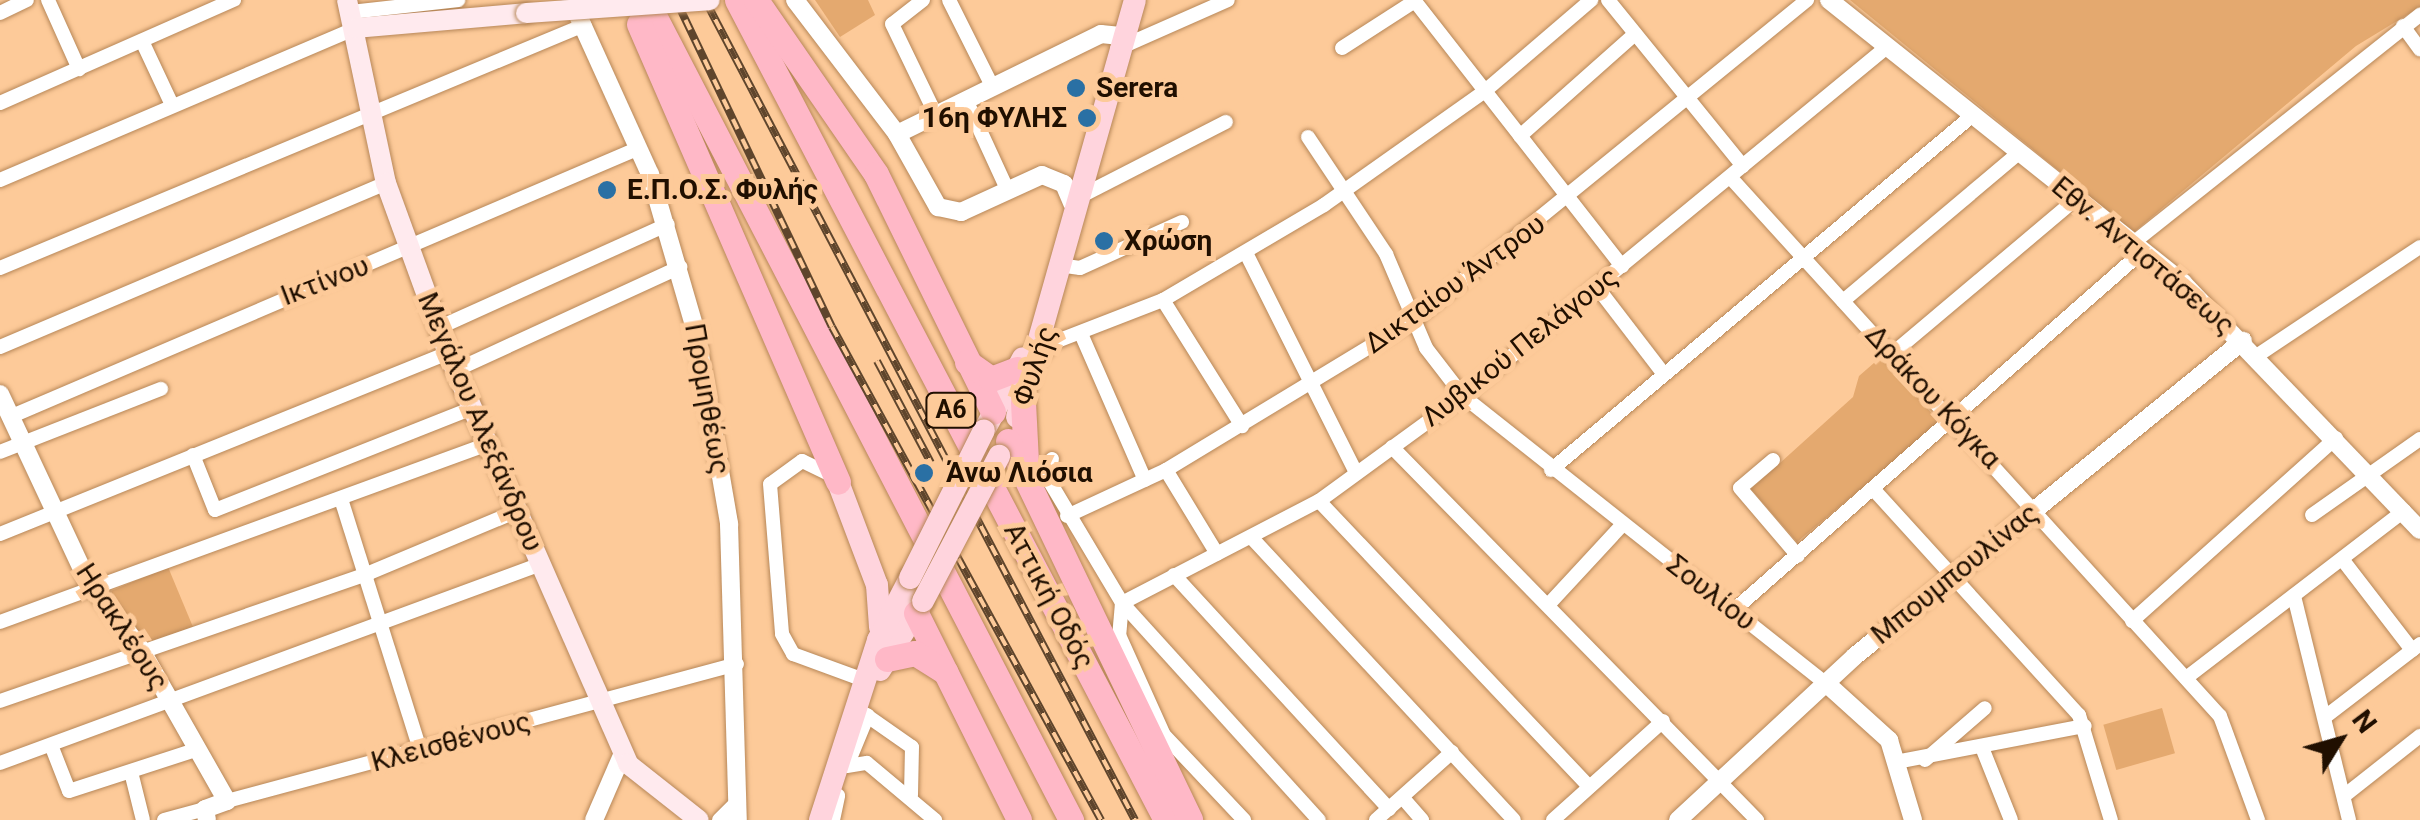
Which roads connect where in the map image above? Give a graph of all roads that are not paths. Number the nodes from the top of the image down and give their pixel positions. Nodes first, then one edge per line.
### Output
1 (27, 0) edge
2 (48, 0) edge
3 (234, 0) edge
4 (458, 0) edge
5 (571, 0) edge
6 (627, 0) edge
7 (646, 0) edge
8 (710, 0) edge
9 (737, 0) edge
10 (756, 0) edge
11 (795, 0) edge
12 (923, 0) edge
13 (949, 0) edge
14 (1124, 0) edge
15 (1135, 0) edge
16 (1228, 0) edge
17 (1591, 0) edge
18 (1608, 0) edge
19 (1807, 0) edge
20 (1829, 0) edge
21 (1414, 1) edge
22 (0, 13) edge
23 (351, 13) edge
24 (2420, 15) edge
25 (584, 25) junction
26 (2403, 26) junction
27 (1635, 34) junction
28 (142, 41) junction
29 (1123, 43) junction
30 (1888, 46) junction
31 (1342, 48) dead end
32 (2420, 49) edge
33 (79, 69) junction
34 (993, 88) junction
35 (1484, 91) junction
36 (1690, 101) junction
37 (968, 102) junction
38 (0, 104) edge
39 (172, 104) junction
40 (372, 112) junction
41 (936, 115) junction
42 (1973, 115) junction
43 (1226, 122) dead end
44 (897, 134) junction
45 (1520, 136) junction
46 (1308, 137) dead end
47 (639, 148) junction
48 (2020, 152) junction
49 (1743, 166) junction
50 (1730, 177) junction
51 (0, 180) edge
52 (386, 183) junction
53 (1007, 190) junction
54 (1343, 193) junction
55 (1079, 198) junction
56 (2077, 198) junction
57 (1570, 201) junction
58 (1182, 222) dead end
59 (668, 224) junction
60 (2138, 247) junction
61 (2420, 247) edge
62 (407, 248) junction
63 (1246, 253) junction
64 (1800, 256) junction
65 (680, 266) junction
66 (1066, 266) junction
67 (1622, 266) junction
68 (0, 268) edge
69 (1597, 286) junction
70 (1163, 300) junction
71 (1843, 301) junction
72 (1055, 306) junction
73 (1414, 320) junction
74 (438, 328) junction
75 (1077, 337) junction
76 (2242, 341) junction
77 (0, 347) edge
78 (1893, 353) junction
79 (2255, 356) junction
80 (452, 362) junction
81 (967, 362) junction
82 (1028, 364) junction
83 (1663, 373) junction
84 (1310, 380) junction
85 (162, 389) dead end
86 (0, 394) edge
87 (1464, 396) junction
88 (1023, 402) junction
89 (472, 408) junction
90 (12, 416) junction
91 (1958, 422) junction
92 (1242, 426) junction
93 (996, 435) junction
94 (2336, 438) junction
95 (2420, 439) edge
96 (27, 442) junction
97 (488, 444) junction
98 (1392, 448) junction
99 (0, 452) edge
100 (193, 455) junction
101 (1052, 459) dead end
102 (1773, 460) dead end
103 (1166, 470) junction
104 (1551, 470) junction
105 (1356, 473) junction
106 (2370, 474) junction
107 (1145, 480) junction
108 (838, 482) junction
109 (1875, 491) junction
110 (1036, 496) junction
111 (1319, 501) junction
112 (342, 502) junction
113 (2036, 508) junction
114 (57, 509) junction
115 (518, 510) junction
116 (2312, 515) dead end
117 (1068, 516) junction
118 (2414, 520) edge
119 (1623, 524) junction
120 (0, 534) edge
121 (1251, 538) junction
122 (1217, 554) junction
123 (1798, 556) junction
124 (868, 558) junction
125 (2342, 559) junction
126 (541, 564) junction
127 (369, 573) junction
128 (1174, 576) junction
129 (1954, 576) junction
130 (94, 588) junction
131 (2294, 596) junction
132 (912, 597) junction
133 (1122, 604) junction
134 (1548, 604) junction
135 (1734, 610) junction
136 (2132, 621) junction
137 (0, 622) edge
138 (388, 628) junction
139 (2416, 647) edge
140 (140, 648) junction
141 (883, 650) junction
142 (737, 664) junction
143 (946, 672) junction
144 (2186, 678) junction
145 (1827, 684) junction
146 (169, 699) junction
147 (600, 700) junction
148 (0, 701) edge
149 (862, 701) junction
150 (1985, 708) dead end
151 (2325, 717) junction
152 (1663, 721) junction
153 (2085, 726) junction
154 (2420, 736) edge
155 (51, 745) junction
156 (198, 750) junction
157 (1983, 750) junction
158 (422, 752) junction
159 (1452, 752) junction
160 (623, 753) junction
161 (1901, 762) junction
162 (0, 763) edge
163 (1920, 764) junction
164 (847, 766) junction
165 (131, 772) junction
166 (1722, 782) junction
167 (1589, 787) junction
168 (911, 796) junction
169 (2344, 796) junction
170 (1403, 798) junction
171 (227, 801) junction
172 (1389, 810) junction
173 (738, 811) edge
174 (206, 814) edge
175 (690, 817) edge
176 (1560, 818) edge
177 (144, 820) edge
178 (164, 820) edge
179 (594, 820) edge
180 (719, 820) edge
181 (820, 820) edge
182 (833, 820) edge
183 (935, 820) edge
184 (1018, 820) edge
185 (1071, 820) edge
186 (1166, 820) edge
187 (1190, 820) edge
188 (1244, 820) edge
189 (1319, 820) edge
190 (1376, 820) edge
191 (1422, 820) edge
192 (1514, 820) edge
193 (1678, 820) edge
194 (1756, 820) edge
195 (1912, 820) edge
196 (2011, 820) edge
197 (2111, 820) edge
198 (2258, 820) edge
199 (2349, 820) edge

1 - 22 street
2 - 33 street
3 - 28 street
4 - 23 street
5 - 25 street, Προμηθέως
6 - 108 highway
7 - 185 highway
8 - 23 main road, bridge
9 - 186 highway, Αττική Οδός / Α6
10 - 81 highway
11 - 44 street
12 - 41 street
13 - 34 street
14 - 29 main road, Φυλής
15 - 29 main road, Φυλής
16 - 29 street
17 - 35 street
18 - 27 street
19 - 36 street, Δικταίου Άντρου
20 - 30 street, Εθν. Αντιστάσεως
21 - 31 street
21 - 35 street
23 - 39 street
23 - 40 main road, Μεγάλου Αλεξάνδρου
24 - 26 street
25 - 40 street
25 - 47 street, Προμηθέως
26 - 32 street
26 - 60 street
27 - 36 street
27 - 45 street
28 - 33 street
28 - 39 street
29 - 34 street
29 - 55 main road, Φυλής
30 - 42 street, Εθν. Αντιστάσεως
30 - 49 street, Λυβικού Πελάγους
33 - 38 street
34 - 37 street
35 - 45 street
35 - 54 street
36 - 49 street
36 - 57 street, Δικταίου Άντρου
37 - 41 street
37 - 53 street
39 - 51 street
40 - 52 main road, Μεγάλου Αλεξάνδρου
40 - 68 street
41 - 44 street
42 - 48 street, Εθν. Αντιστάσεως
42 - 64 street
43 - 55 street
44 - 53 street
45 - 57 street
46 - 54 street, Σουλίου
47 - 59 street, Προμηθέως
47 - 62 street, Ικτίνου
48 - 56 street, Εθν. Αντιστάσεως
48 - 71 street
49 - 50 street, Λυβικού Πελάγους
50 - 64 street, Δράκου Κόγκα
50 - 67 street, Λυβικού Πελάγους
52 - 62 main road, Μεγάλου Αλεξάνδρου
52 - 77 street
53 - 55 street
54 - 63 street
54 - 73 street, Σουλίου
55 - 66 main road, Φυλής
55 - 82 main road, Φυλής
56 - 60 street, Εθν. Αντιστάσεως
56 - 78 street
57 - 67 street
57 - 73 street, Δικταίου Άντρου
58 - 66 street
59 - 65 street, Προμηθέως
59 - 74 street
60 - 76 street, Εθν. Αντιστάσεως
60 - 91 street
61 - 79 street
62 - 74 main road, Μεγάλου Αλεξάνδρου
62 - 90 street, Ικτίνου
63 - 70 street
63 - 84 street
64 - 71 street, Δράκου Κόγκα
64 - 83 street
65 - 80 street
65 - 142 street, Προμηθέως
66 - 72 main road, Φυλής
67 - 69 street, Λυβικού Πελάγους
69 - 83 street
69 - 87 street, Λυβικού Πελάγους
70 - 75 street
70 - 92 street
71 - 78 street, Δράκου Κόγκα
72 - 75 street
72 - 82 main road, Φυλής
73 - 84 street, Δικταίου Άντρου
73 - 87 street, Σουλίου
74 - 80 main road, Μεγάλου Αλεξάνδρου
75 - 82 street
75 - 107 street
76 - 79 street, Εθν. Αντιστάσεως
76 - 113 street, Μπουμπουλίνας
78 - 91 street, Δράκου Κόγκα
79 - 94 street, Εθν. Αντιστάσεως
80 - 89 main road, Μεγάλου Αλεξάνδρου
80 - 100 street
81 - 82 highway
81 - 93 highway
82 - 88 main road, Φυλής
82 - 93 main road, Φυλής
83 - 104 street
84 - 92 street, Δικταίου Άντρου
84 - 105 street
85 - 96 street
86 - 90 street, Ηρακλέους
87 - 98 street, Λυβικού Πελάγους
87 - 104 street, Σουλίου
88 - 93 main road, Φυλής
88 - 110 highway
89 - 97 main road, Μεγάλου Αλεξάνδρου
89 - 100 street
90 - 96 street, Ηρακλέους
91 - 109 street
91 - 113 street, Δράκου Κόγκα
92 - 103 street, Δικταίου Άντρου
93 - 110 highway
93 - 132 main road, Φυλής, bridge
94 - 106 street, Εθν. Αντιστάσεως
94 - 136 street
95 - 106 street
96 - 99 street
96 - 114 street, Ηρακλέους
97 - 112 street
97 - 115 main road, Μεγάλου Αλεξάνδρου
98 - 105 street, Λυβικού Πελάγους
98 - 134 street
100 - 114 street
101 - 117 street
102 - 123 street
103 - 107 street, Δικταίου Άντρου
103 - 122 street
104 - 119 street, Σουλίου
105 - 111 street, Λυβικού Πελάγους
106 - 116 street
106 - 118 street, Εθν. Αντιστάσεως
107 - 117 street, Δικταίου Άντρου
108 - 124 main road
108 - 149 street
109 - 123 street
109 - 129 street
110 - 187 highway
111 - 121 street, Λυβικού Πελάγους
111 - 167 street
112 - 127 street
112 - 130 street
113 - 129 street, Μπουμπουλίνας
113 - 136 street, Δράκου Κόγκα
114 - 120 street
114 - 130 street, Ηρακλέους
115 - 126 main road, Μεγάλου Αλεξάνδρου
115 - 127 street
117 - 133 street
118 - 125 street
119 - 134 street
119 - 135 street, Σουλίου
121 - 122 street, Λυβικού Πελάγους
121 - 159 street
122 - 128 street, Λυβικού Πελάγους
123 - 135 street
124 - 132 main road
124 - 141 main road
125 - 131 street
125 - 139 street
126 - 138 street
126 - 147 main road, Μεγάλου Αλεξάνδρου
127 - 138 street
127 - 140 street
128 - 133 street, Λυβικού Πελάγους
128 - 172 street
129 - 145 street, Μπουμπουλίνας
129 - 153 street
130 - 137 street
130 - 140 street, Ηρακλέους
131 - 144 street
131 - 151 street
132 - 141 main road, Φυλής
132 - 143 highway
133 - 188 street
133 - 189 street
134 - 152 street
135 - 145 street, Σουλίου
136 - 144 street, Δράκου Κόγκα
138 - 146 street
138 - 158 street
139 - 151 street
140 - 146 street, Ηρακλέους
140 - 148 street
141 - 143 highway
141 - 149 main road, Φυλής
142 - 147 street, Κλεισθένους
142 - 173 street, Προμηθέως
143 - 184 highway
144 - 198 street, Δράκου Κόγκα
145 - 161 street, Σουλίου
145 - 166 street, Μπουμπουλίνας
146 - 155 street
146 - 156 street, Ηρακλέους
147 - 158 street, Κλεισθένους
147 - 160 main road, Μεγάλου Αλεξάνδρου
149 - 164 street
149 - 168 street
149 - 181 main road, Φυλής
150 - 163 street
151 - 169 street
152 - 166 street
152 - 167 street
153 - 157 street
153 - 197 street
154 - 169 street
155 - 162 street
155 - 165 street
156 - 165 street
156 - 171 street, Ηρακλέους
157 - 163 street
157 - 196 street
158 - 171 street, Κλεισθένους
159 - 170 street
159 - 192 street
160 - 175 main road, Μεγάλου Αλεξάνδρου
160 - 179 street
161 - 163 street
161 - 195 street, Σουλίου
164 - 168 street
164 - 182 street
165 - 177 street
166 - 193 street, Μπουμπουλίνας
166 - 194 street
167 - 176 street
168 - 183 street
169 - 199 street
170 - 172 street
170 - 191 street
171 - 174 street, Κλεισθένους
172 - 190 street
173 - 180 street
174 - 178 street, Κλεισθένους

